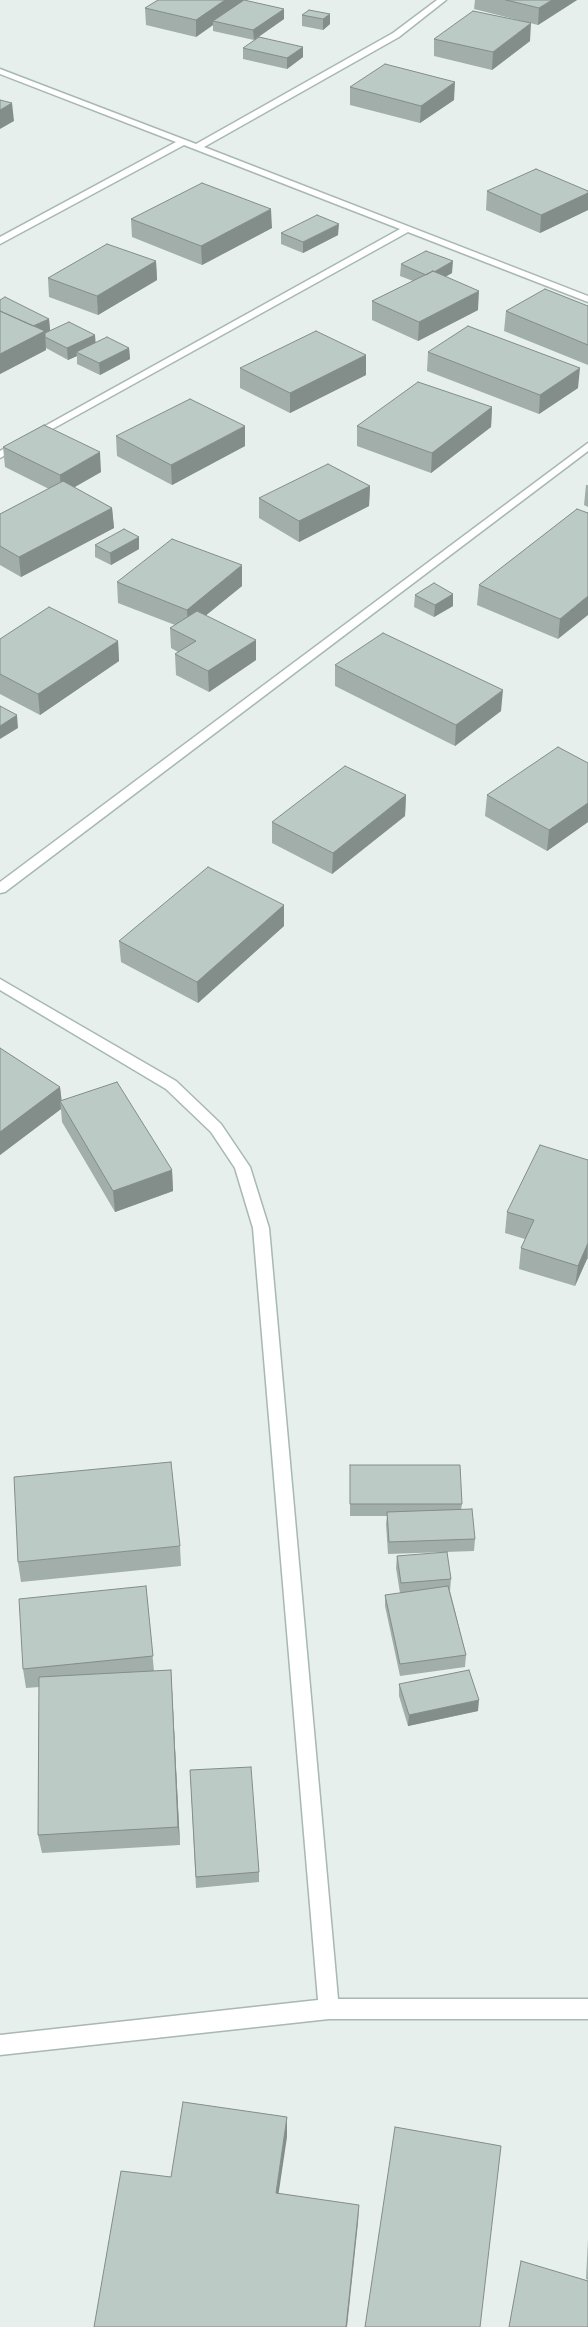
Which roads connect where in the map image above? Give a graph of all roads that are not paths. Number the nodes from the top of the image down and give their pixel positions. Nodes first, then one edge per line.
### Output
1 (442, 0) edge
2 (0, 71) edge
3 (183, 142) junction
4 (199, 146) junction
5 (407, 229) junction
6 (0, 241) edge
7 (588, 299) edge
8 (588, 446) edge
9 (0, 455) edge
10 (0, 889) edge
11 (0, 984) edge
12 (329, 2009) junction
13 (588, 2009) edge
14 (0, 2045) edge

1 - 4 street
2 - 3 street
3 - 4 street
3 - 6 street
4 - 5 street
5 - 7 street
5 - 9 street
8 - 10 street
11 - 12 street
12 - 13 street
12 - 14 street

